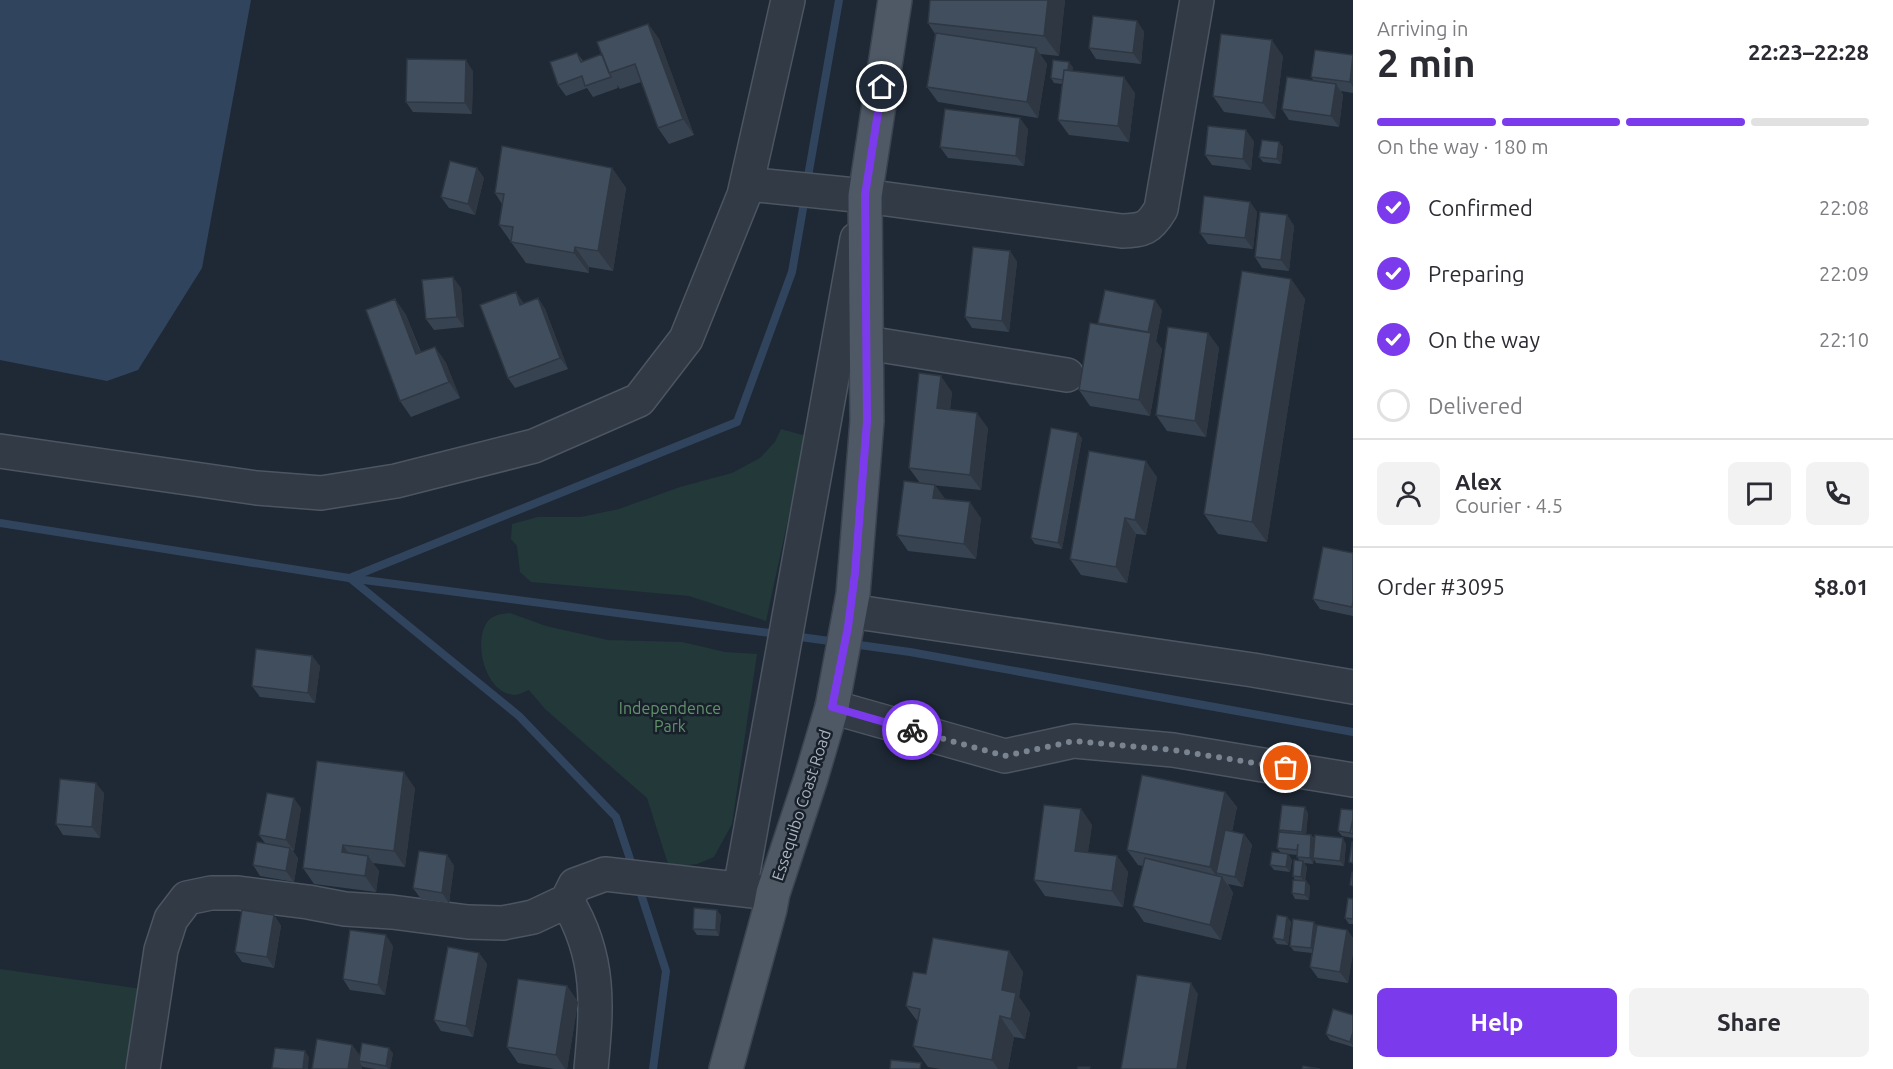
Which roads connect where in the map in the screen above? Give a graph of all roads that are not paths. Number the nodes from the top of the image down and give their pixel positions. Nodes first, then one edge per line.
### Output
1 (789, 0) edge
2 (895, 0) edge
3 (1197, 0) edge
4 (747, 184) junction
5 (852, 194) junction
6 (867, 343) junction
7 (1067, 375) dead end
8 (0, 451) edge
9 (849, 619) junction
10 (1353, 687) edge
11 (834, 696) junction
12 (1353, 780) edge
13 (740, 889) junction
14 (773, 893) junction
15 (567, 901) junction
16 (731, 1068) edge
17 (143, 1069) edge
18 (591, 1069) edge

1 - 4 street
2 - 5 main road, Essequibo Coast Road
3 - 5 street
4 - 5 street
4 - 8 street
5 - 6 main road, Essequibo Coast Road
5 - 13 street
6 - 7 street
6 - 9 main road, Essequibo Coast Road
9 - 10 street
9 - 11 main road, Essequibo Coast Road
11 - 12 street
11 - 14 main road, Essequibo Coast Road
13 - 14 street
13 - 15 street
14 - 16 main road, Essequibo Coast Road
15 - 17 street
15 - 18 street

